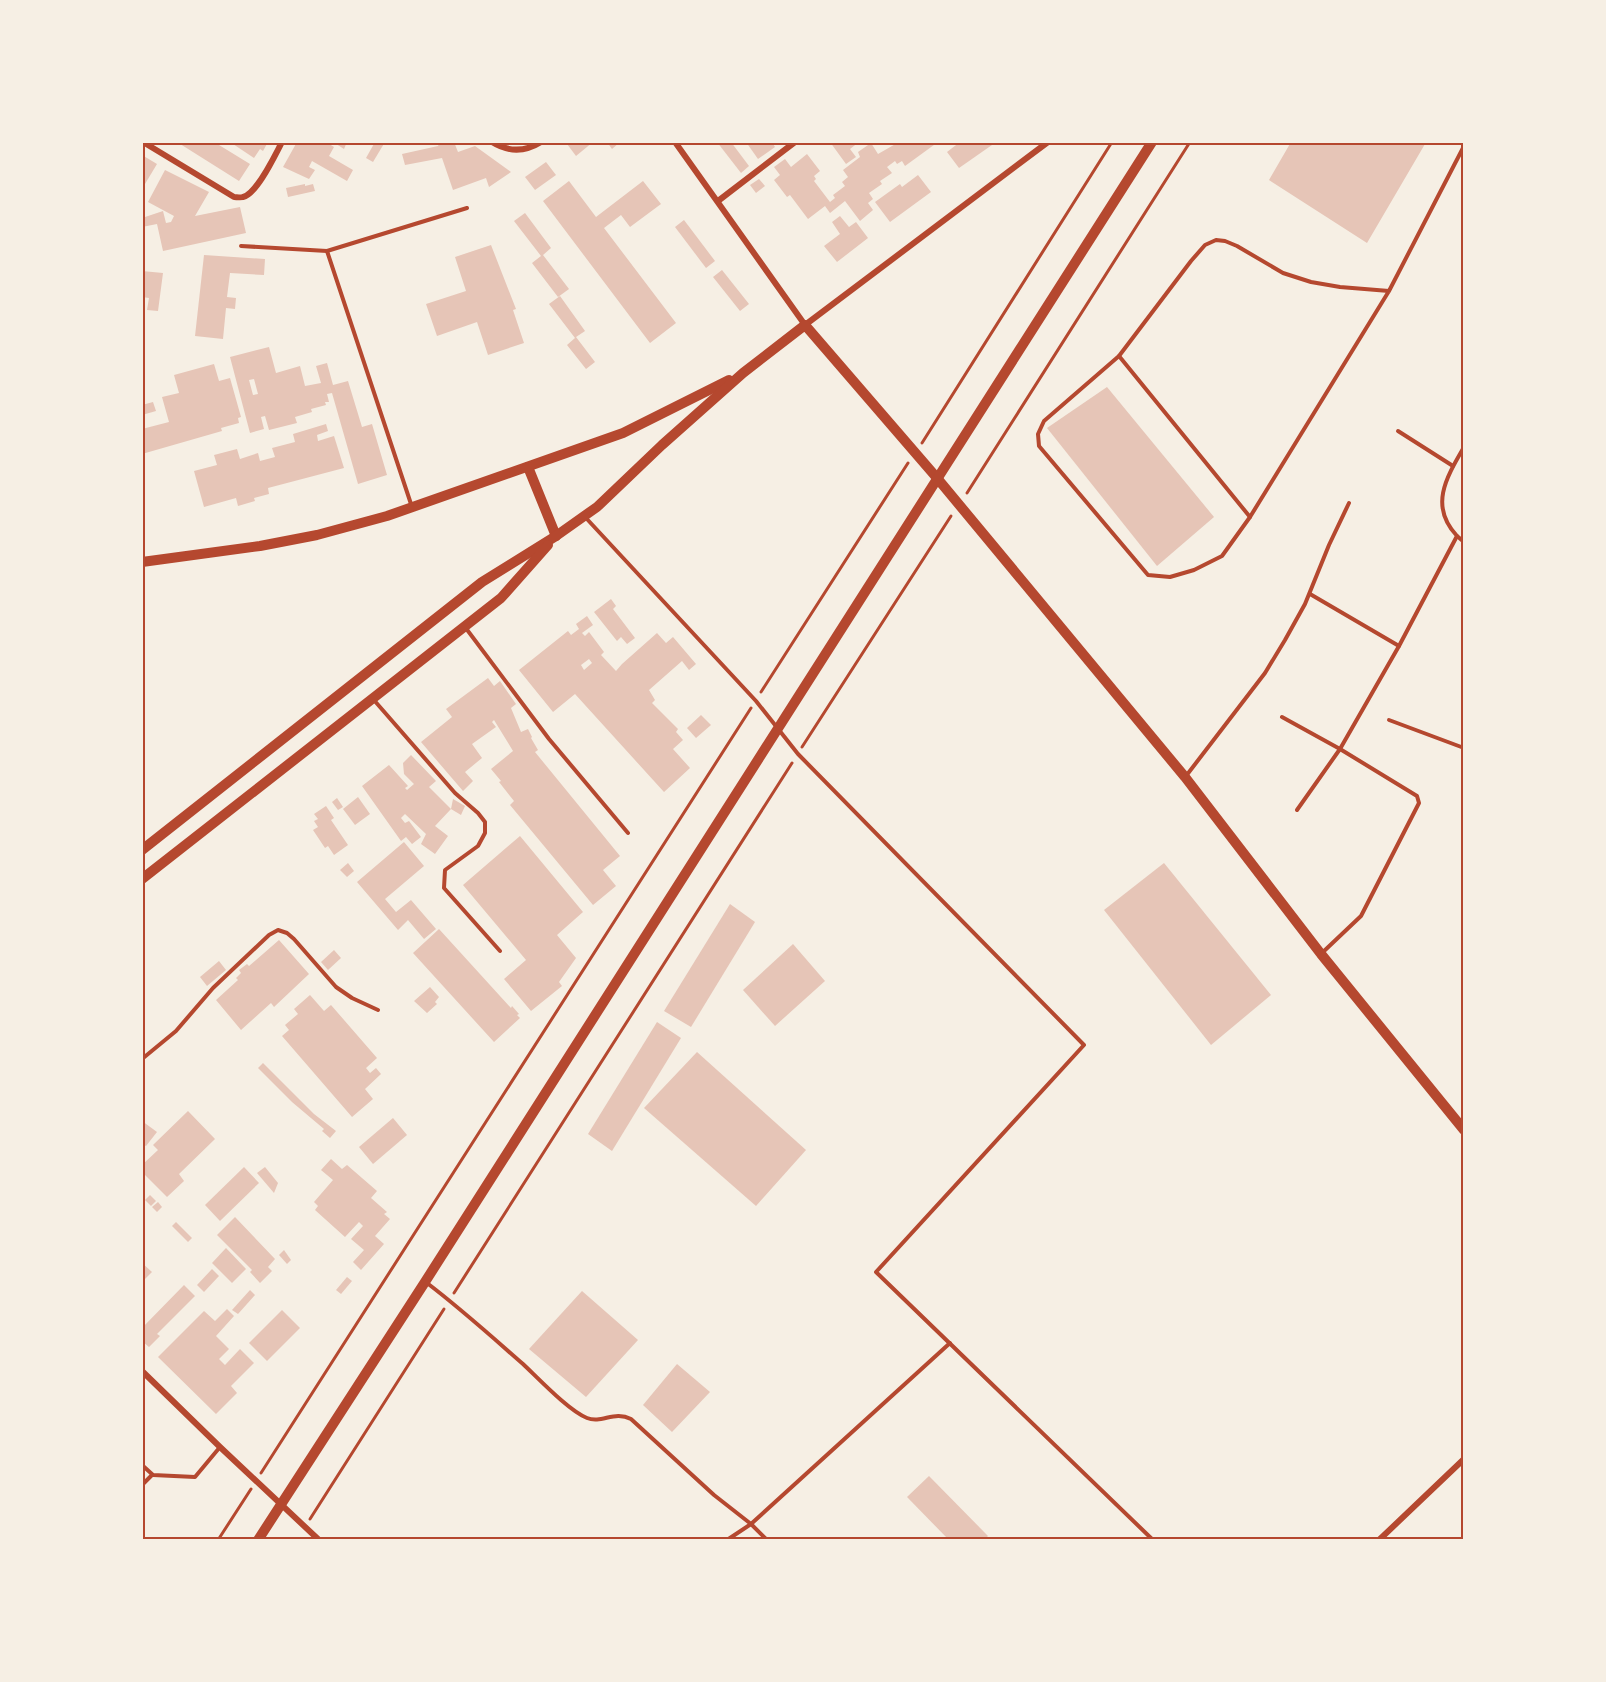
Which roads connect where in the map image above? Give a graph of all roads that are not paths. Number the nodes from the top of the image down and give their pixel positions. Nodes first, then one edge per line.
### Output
1 (143, 142) edge
2 (282, 142) edge
3 (492, 142) edge
4 (541, 142) edge
5 (675, 142) edge
6 (795, 142) edge
7 (1048, 142) edge
8 (1152, 142) edge
9 (1464, 146) edge
10 (718, 201) junction
11 (467, 208) dead end
12 (241, 246) dead end
13 (327, 251) junction
14 (1389, 291) junction
15 (805, 325) junction
16 (1119, 356) junction
17 (743, 373) junction
18 (1398, 431) dead end
19 (1464, 447) edge
20 (1453, 466) junction
21 (528, 467) junction
22 (937, 478) junction
23 (1349, 503) dead end
24 (412, 508) junction
25 (584, 517) junction
26 (1250, 518) junction
27 (556, 536) junction
28 (1457, 536) junction
29 (1464, 542) edge
30 (142, 562) edge
31 (1310, 594) junction
32 (465, 626) junction
33 (1399, 646) junction
34 (372, 699) junction
35 (1282, 717) dead end
36 (1389, 720) dead end
37 (778, 728) junction
38 (1340, 748) junction
39 (1464, 748) edge
40 (1185, 777) junction
41 (1297, 810) dead end
42 (628, 833) dead end
43 (142, 850) edge
44 (142, 879) edge
45 (500, 951) dead end
46 (1321, 954) junction
47 (378, 1010) dead end
48 (142, 1059) edge
49 (1464, 1130) edge
50 (425, 1282) junction
51 (950, 1343) junction
52 (142, 1371) edge
53 (220, 1447) junction
54 (1464, 1459) edge
55 (142, 1465) edge
56 (153, 1475) junction
57 (142, 1485) edge
58 (282, 1503) junction
59 (751, 1524) junction
60 (258, 1539) edge
61 (319, 1539) edge
62 (728, 1539) edge
63 (766, 1539) edge
64 (1153, 1539) edge
65 (1379, 1539) edge

1 - 2 street
3 - 4 street
5 - 10 street
6 - 10 street
7 - 15 street
8 - 22 street
9 - 14 lane
10 - 15 street
11 - 13 lane
12 - 13 lane
13 - 24 lane
14 - 16 lane
14 - 26 lane
15 - 17 street
15 - 22 street
16 - 26 lane
16 - 26 lane
17 - 21 street
17 - 25 street
18 - 20 lane
19 - 20 lane
20 - 28 lane
21 - 24 street
21 - 27 street
22 - 37 street
22 - 40 street
23 - 31 lane
24 - 30 street
25 - 27 street
25 - 37 lane
27 - 32 street
27 - 43 street
28 - 29 lane
28 - 33 lane
31 - 33 lane
31 - 40 lane
32 - 34 street
32 - 42 lane
33 - 38 lane
34 - 44 street
34 - 45 lane
35 - 38 lane
36 - 39 lane
37 - 50 street
37 - 51 lane
38 - 41 lane
38 - 46 lane
40 - 46 street
46 - 49 street
47 - 48 lane
50 - 58 street
50 - 59 lane
51 - 59 lane
51 - 64 lane
52 - 53 street
53 - 56 lane
53 - 58 street
54 - 65 street
55 - 56 lane
56 - 57 lane
58 - 60 street
58 - 61 street
59 - 62 lane
59 - 63 lane

